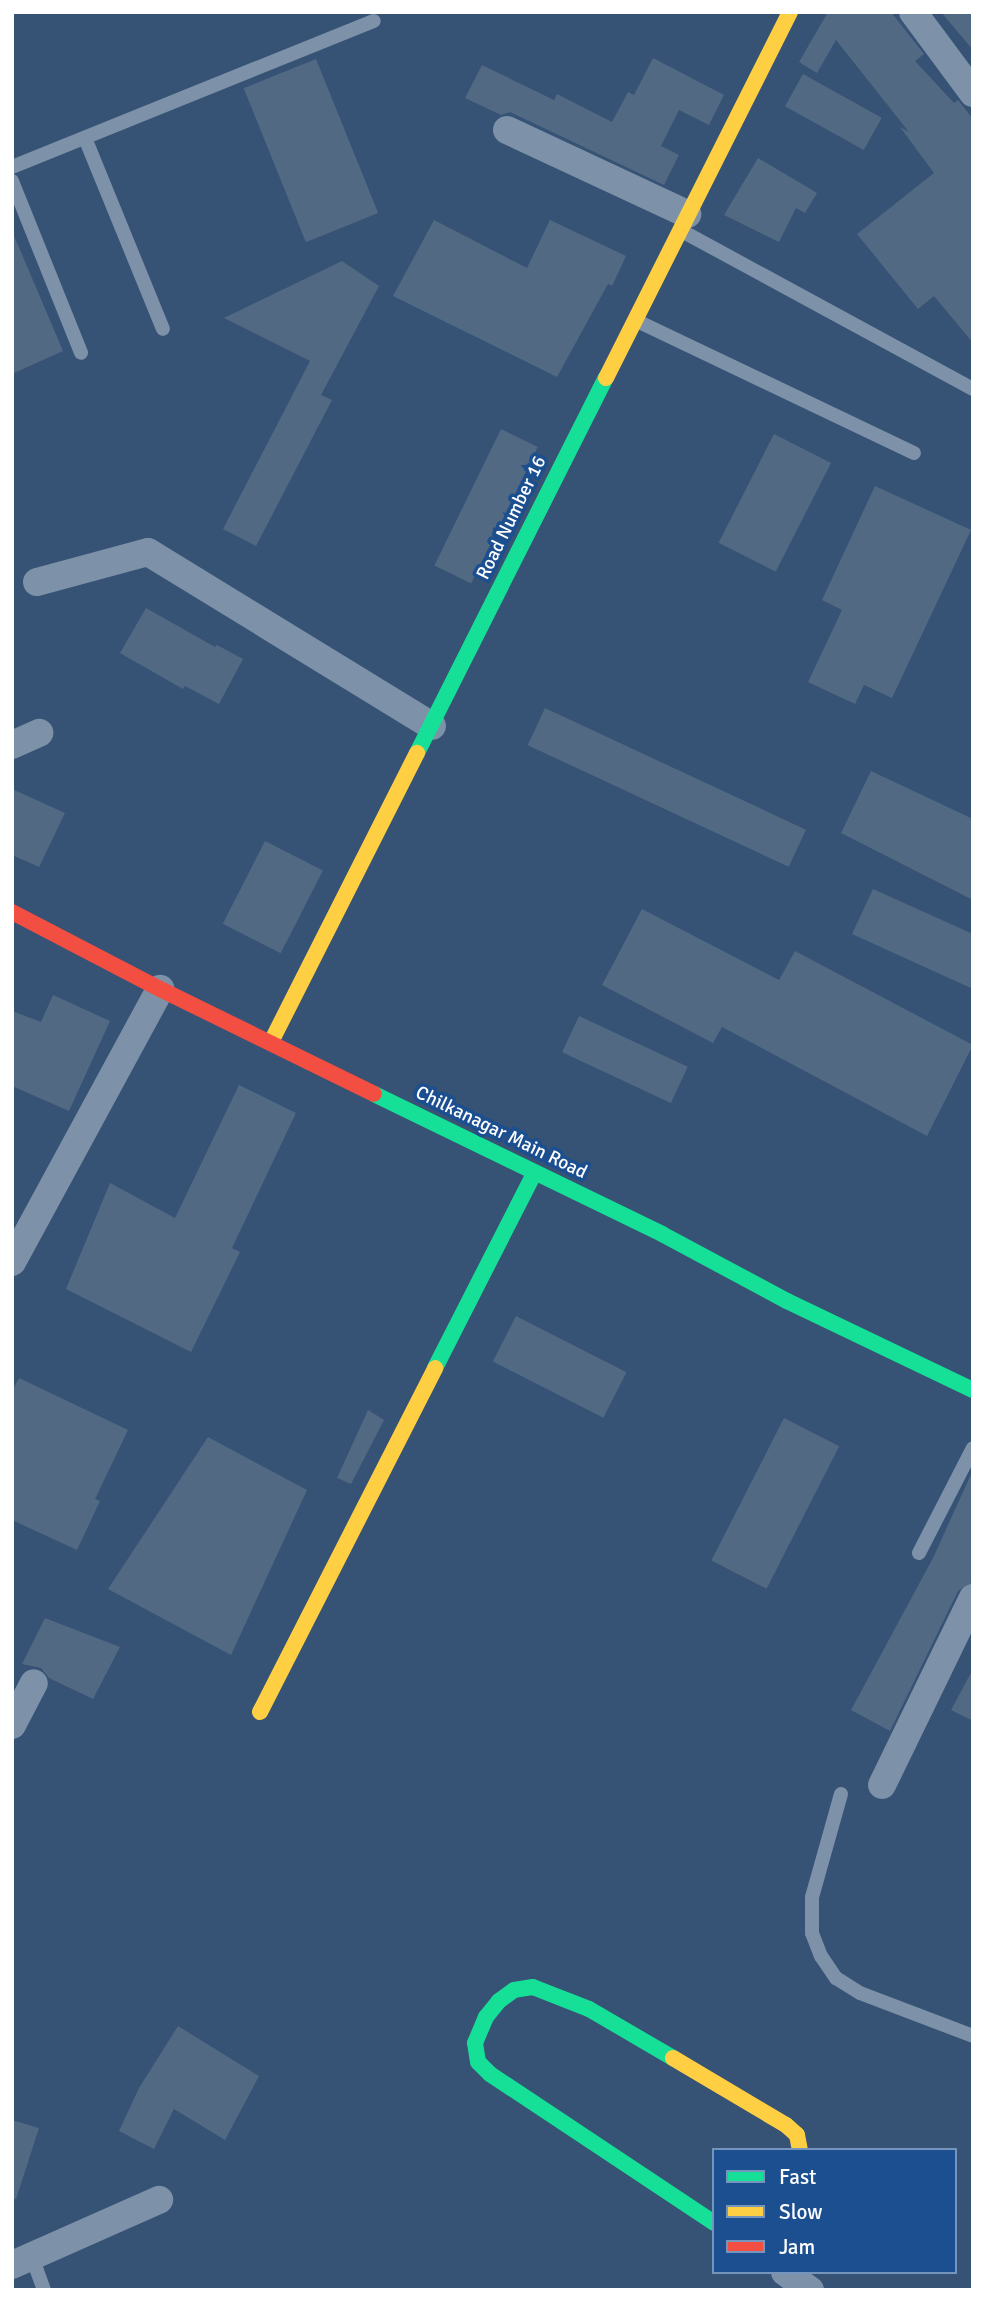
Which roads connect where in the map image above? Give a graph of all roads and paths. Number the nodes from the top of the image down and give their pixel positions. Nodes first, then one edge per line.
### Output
1 (790, 12) edge
2 (913, 12) edge
3 (374, 21) dead end
4 (973, 93) edge
5 (507, 130) dead end
6 (85, 138) junction
7 (12, 167) edge
8 (12, 181) edge
9 (683, 222) junction
10 (634, 320) junction
11 (163, 329) dead end
12 (81, 353) dead end
13 (973, 389) edge
14 (914, 453) dead end
15 (37, 582) dead end
16 (432, 726) junction
17 (39, 733) dead end
18 (12, 745) edge
19 (12, 912) edge
20 (160, 989) junction
21 (271, 1042) junction
22 (534, 1174) junction
23 (12, 1262) edge
24 (973, 1390) edge
25 (973, 1448) edge
26 (919, 1553) dead end
27 (973, 1598) edge
28 (34, 1683) dead end
29 (260, 1712) dead end
30 (12, 1724) edge
31 (882, 1785) dead end
32 (841, 1794) dead end
33 (973, 2036) edge
34 (800, 2148) edge
35 (159, 2200) dead end
36 (712, 2222) edge
37 (22, 2261) edge
38 (788, 2274) edge
39 (44, 2290) edge
40 (810, 2290) edge

1 - 9 street, Road Number 16
2 - 4 street
3 - 6 lane
5 - 9 street
6 - 7 lane
6 - 11 lane
8 - 12 lane
9 - 10 street, Road Number 16
9 - 13 lane
10 - 14 lane
10 - 16 street, Road Number 16
15 - 16 street
16 - 21 street, Road Number 16
17 - 18 street
19 - 20 street, Chilkanagar Main Road
20 - 21 street, Chilkanagar Main Road
20 - 23 street
21 - 22 street, Chilkanagar Main Road
22 - 24 street, Chilkanagar Main Road
22 - 29 street
25 - 26 lane
27 - 31 street
28 - 30 street
32 - 33 lane
34 - 36 street
35 - 37 street
37 - 39 lane
38 - 40 street

